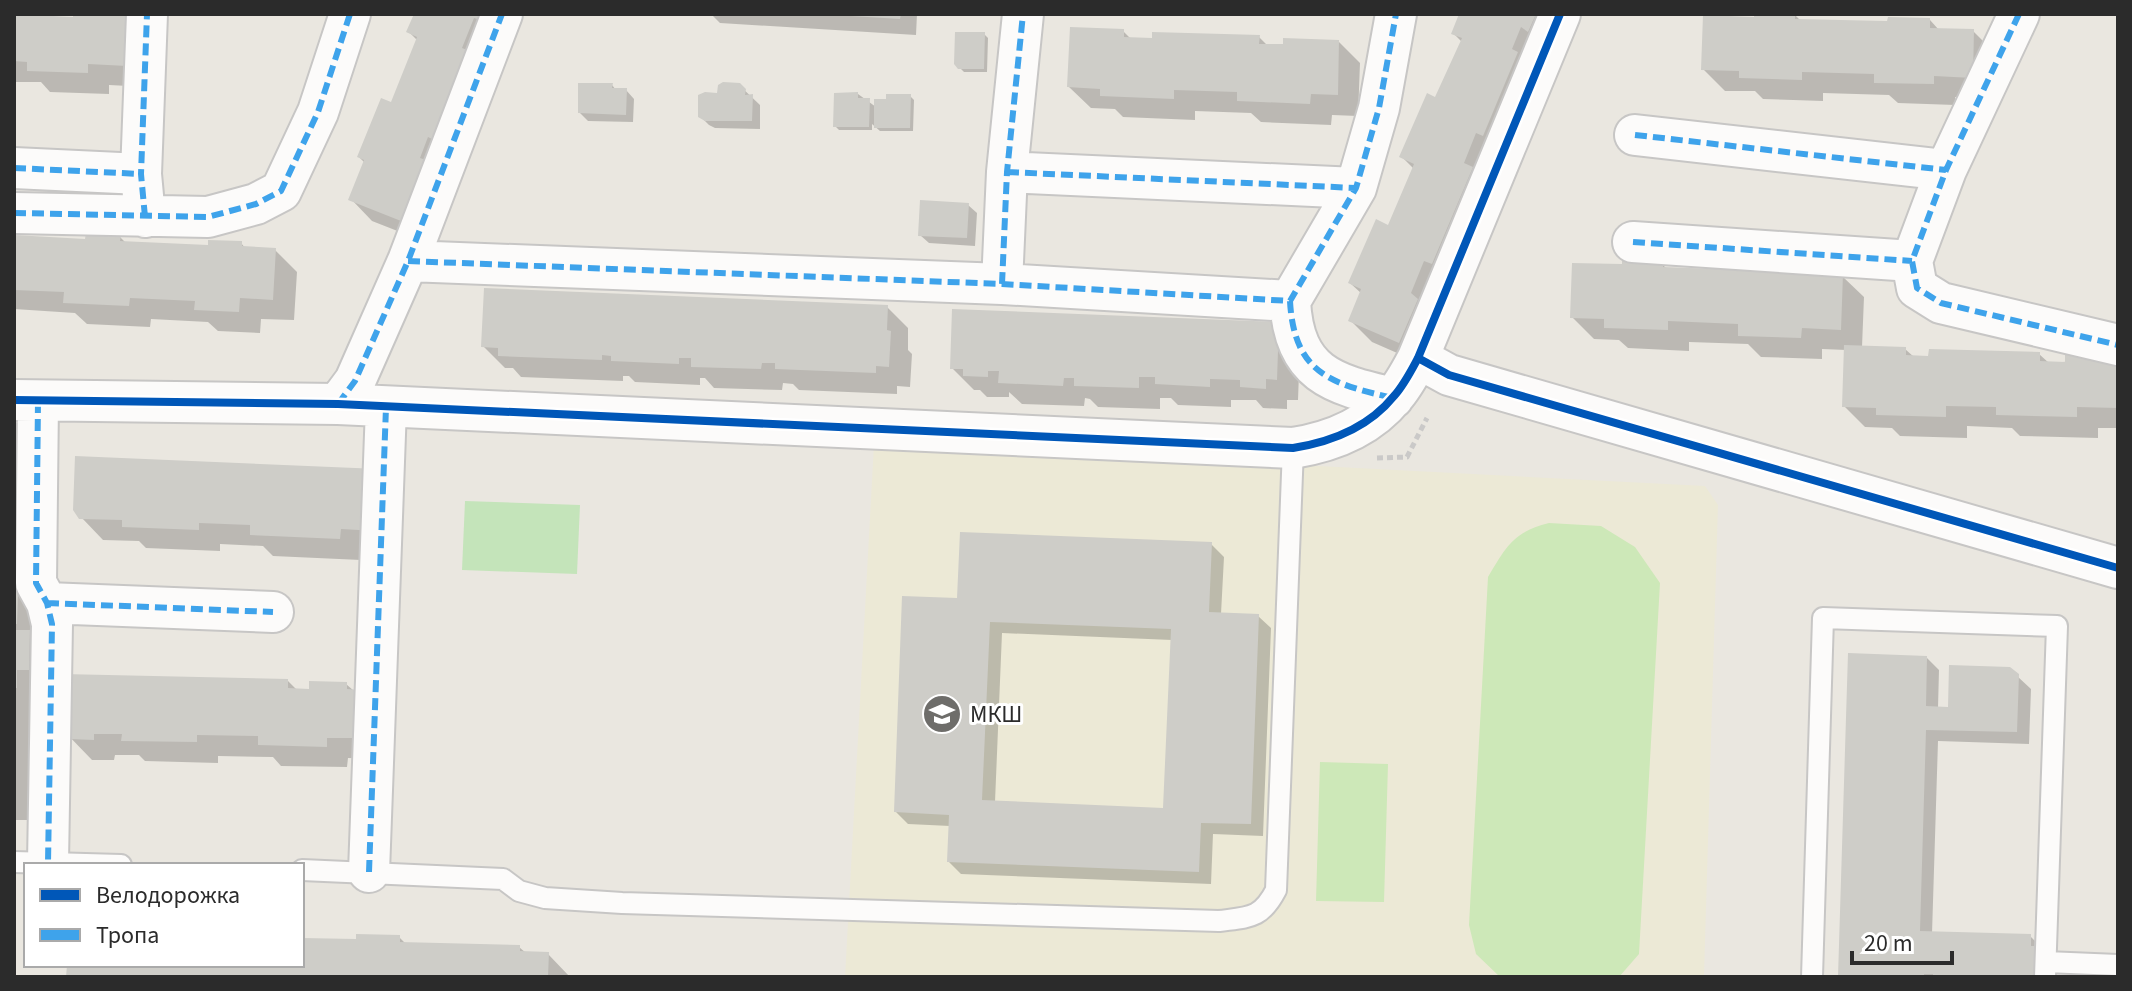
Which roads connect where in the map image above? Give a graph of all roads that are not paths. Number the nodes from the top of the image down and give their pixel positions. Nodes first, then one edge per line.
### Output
1 (147, 14) edge
2 (350, 14) edge
3 (502, 14) edge
4 (1023, 14) edge
5 (1396, 14) edge
6 (1560, 14) edge
7 (2019, 14) edge
8 (1635, 135) dead end
9 (14, 168) edge
10 (1946, 170) junction
11 (1007, 172) junction
12 (141, 174) junction
13 (1356, 188) junction
14 (14, 213) edge
15 (145, 217) junction
16 (1633, 242) dead end
17 (408, 261) junction
18 (1912, 261) junction
19 (1002, 284) junction
20 (1290, 301) junction
21 (2118, 345) edge
22 (1418, 358) junction
23 (1393, 398) junction
24 (26, 400) edge
25 (338, 404) junction
26 (386, 407) junction
27 (1293, 448) junction
28 (2118, 568) edge
29 (47, 603) junction
30 (273, 612) dead end
31 (31, 862) edge
32 (61, 863) edge
33 (304, 870) edge
34 (369, 872) junction
35 (2118, 965) edge
36 (2046, 970) edge
37 (1812, 977) edge

1 - 12 street
2 - 15 street
3 - 17 street
4 - 11 street
5 - 13 street
6 - 22 street
7 - 10 street
8 - 10 street
9 - 12 street
10 - 18 street
11 - 13 street
11 - 19 street
12 - 15 street
13 - 20 street
14 - 15 street
16 - 18 street
17 - 19 street
17 - 25 street
18 - 21 street
19 - 20 street
20 - 23 street
22 - 23 street
22 - 28 street
23 - 27 street
24 - 25 street
24 - 29 street
25 - 26 street
26 - 27 street
26 - 34 street
27 - 34 lane
29 - 30 street
29 - 31 street
31 - 32 lane
33 - 34 lane
35 - 36 lane
36 - 37 lane

